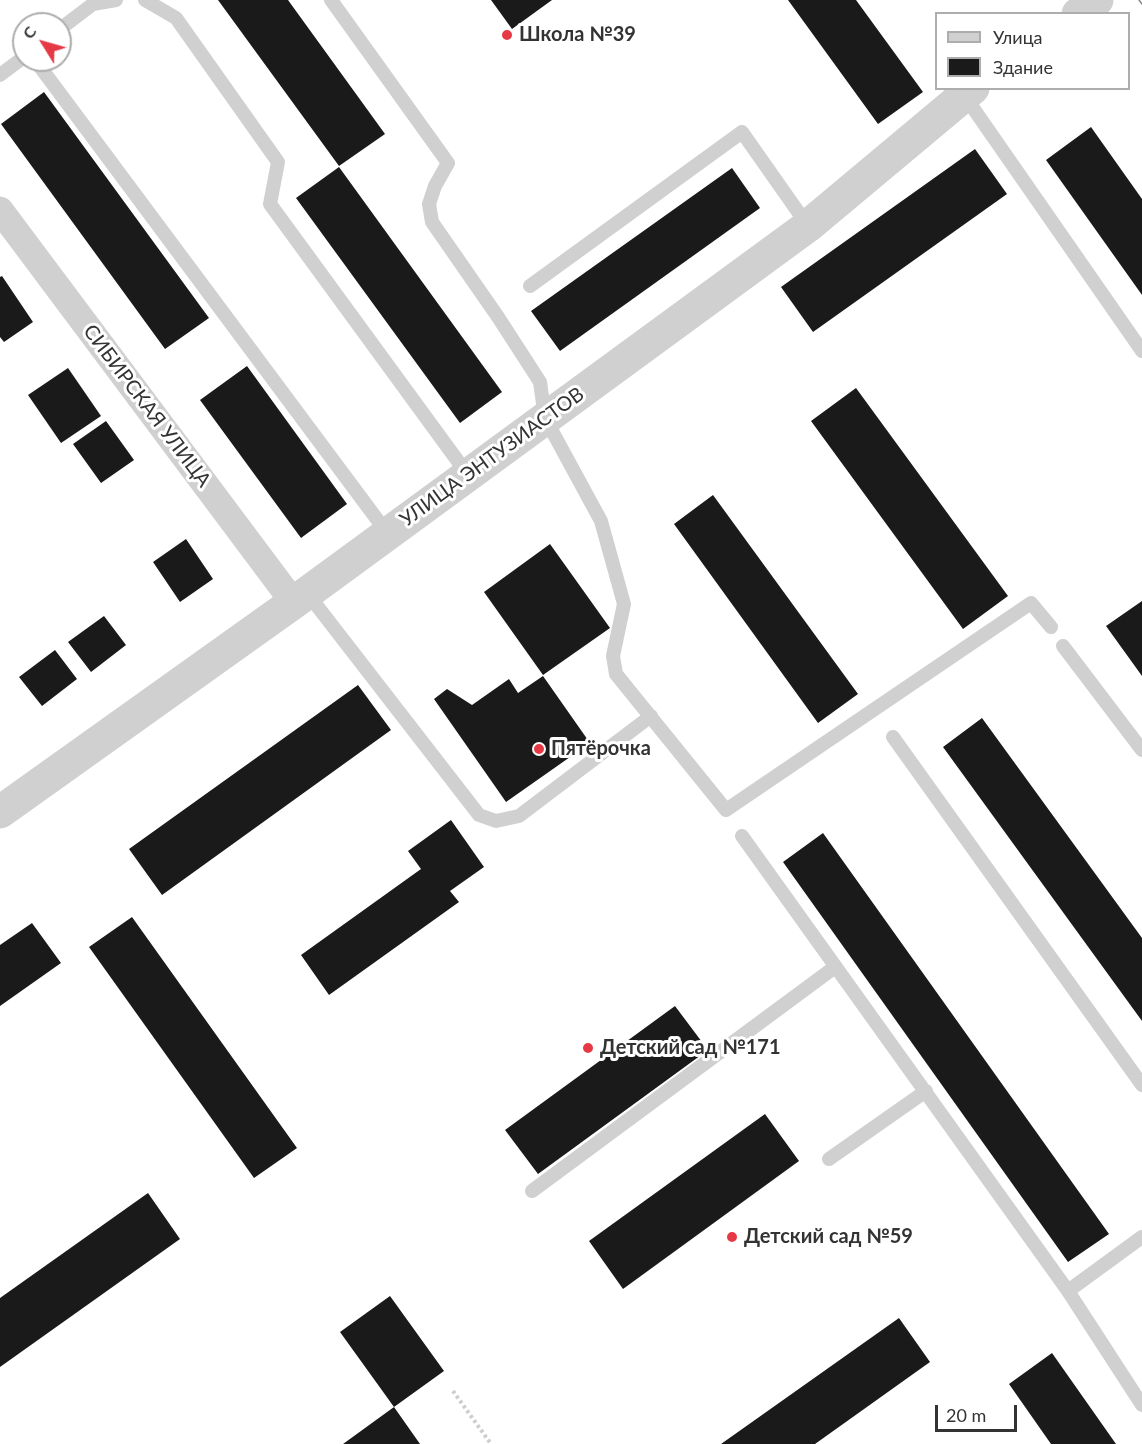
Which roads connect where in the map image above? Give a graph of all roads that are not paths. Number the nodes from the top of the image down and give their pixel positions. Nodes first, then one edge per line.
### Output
1 (116, 0) edge
2 (145, 0) edge
3 (332, 0) edge
4 (1097, 0) edge
5 (1081, 12) edge
6 (72, 20) edge
7 (44, 72) edge
8 (968, 92) edge
9 (0, 210) edge
10 (808, 226) junction
11 (530, 286) dead end
12 (1142, 351) edge
13 (545, 418) junction
14 (468, 475) junction
15 (388, 534) junction
16 (300, 598) junction
17 (1051, 627) dead end
18 (1063, 646) dead end
19 (651, 716) junction
20 (893, 736) dead end
21 (1142, 750) edge
22 (0, 812) edge
23 (742, 836) dead end
24 (835, 967) junction
25 (1142, 1085) edge
26 (926, 1091) junction
27 (829, 1159) dead end
28 (532, 1191) dead end
29 (1142, 1237) edge
30 (1068, 1291) junction
31 (1142, 1405) edge

1 - 6 lane
2 - 14 lane
3 - 13 lane
4 - 5 street
7 - 15 lane
8 - 10 street, УЛИЦА ЭНТУЗИАСТОВ
8 - 12 lane
9 - 16 street, СИБИРСКАЯ УЛИЦА
10 - 11 lane
10 - 13 street, УЛИЦА ЭНТУЗИАСТОВ
13 - 14 street, УЛИЦА ЭНТУЗИАСТОВ
13 - 19 lane
14 - 15 street, УЛИЦА ЭНТУЗИАСТОВ
15 - 16 street, УЛИЦА ЭНТУЗИАСТОВ
16 - 19 lane
16 - 22 street, УЛИЦА ЭНТУЗИАСТОВ
17 - 19 lane
18 - 21 lane
20 - 25 lane
23 - 24 lane
24 - 26 lane
24 - 28 lane
26 - 27 lane
26 - 30 lane
29 - 30 lane
30 - 31 lane

